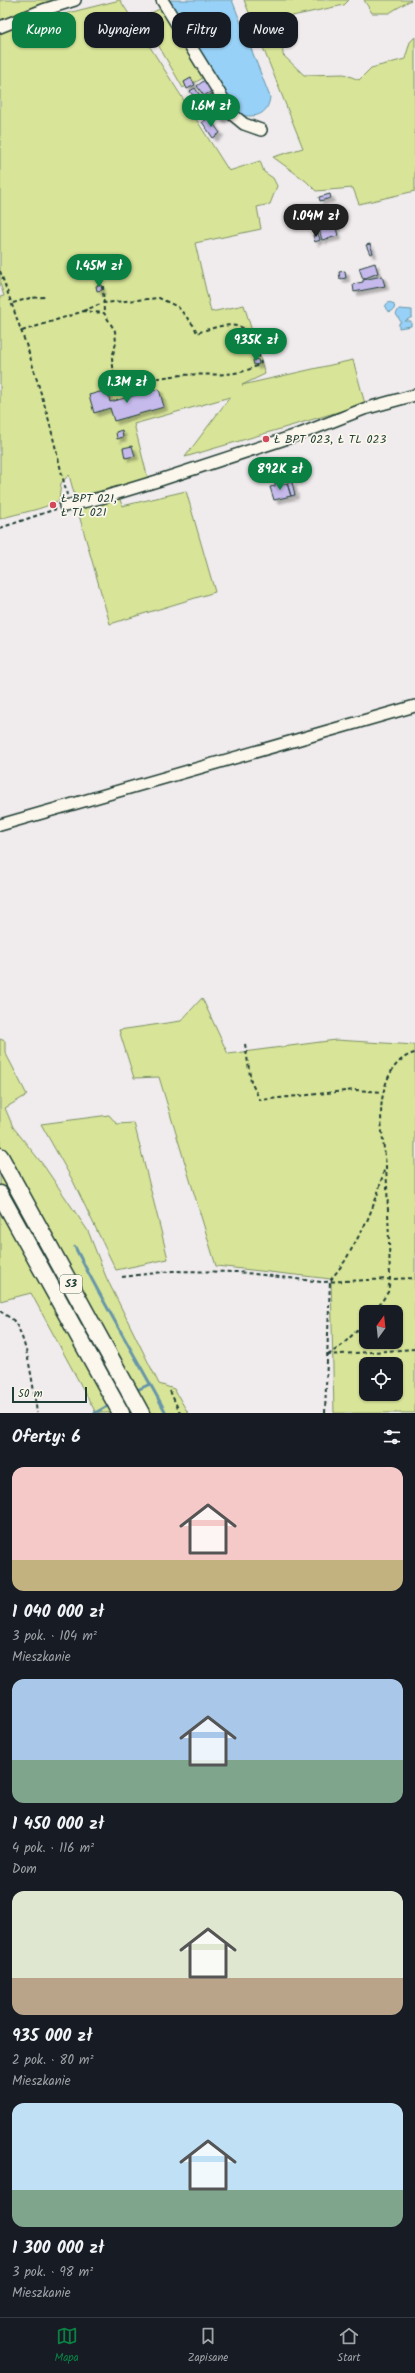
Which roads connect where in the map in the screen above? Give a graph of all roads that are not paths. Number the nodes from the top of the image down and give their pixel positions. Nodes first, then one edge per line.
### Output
1 (75, 0) edge
2 (162, 0) edge
3 (0, 27) edge
4 (261, 130) dead end
5 (415, 395) edge
6 (67, 506) road end
7 (415, 706) edge
8 (0, 825) edge
9 (0, 1156) edge
10 (0, 1194) edge
11 (121, 1413) edge
12 (140, 1413) edge

1 - 3 street
2 - 4 street
5 - 6 street
7 - 8 street
9 - 12 highway, S3
10 - 11 highway, S3

